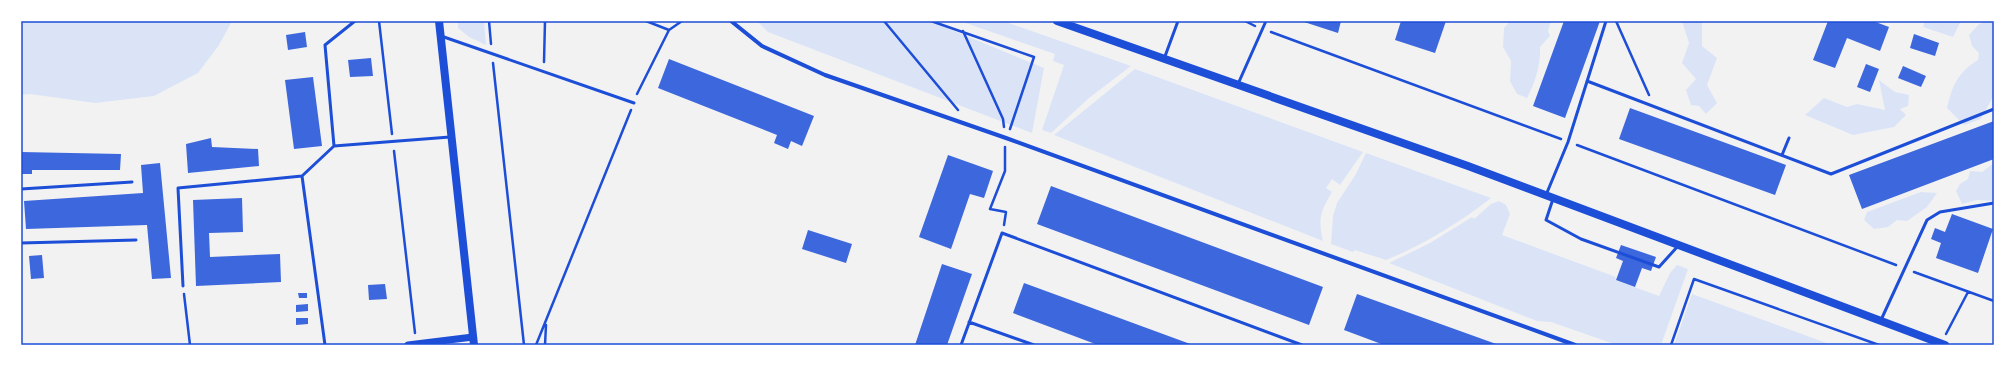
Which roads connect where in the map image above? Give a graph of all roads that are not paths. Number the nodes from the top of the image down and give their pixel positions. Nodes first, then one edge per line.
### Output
1 (355, 21) edge
2 (439, 21) edge
3 (731, 21) edge
4 (1057, 21) edge
5 (1178, 21) edge
6 (1266, 21) edge
7 (1606, 21) edge
8 (441, 36) junction
9 (1164, 59) junction
10 (1587, 81) junction
11 (1237, 86) junction
12 (634, 103) road end
13 (1994, 109) edge
14 (452, 137) junction
15 (1789, 138) dead end
16 (334, 146) junction
17 (1782, 155) junction
18 (302, 176) junction
19 (132, 182) dead end
20 (21, 189) edge
21 (1550, 197) junction
22 (1994, 203) edge
23 (136, 240) dead end
24 (21, 243) edge
25 (1679, 245) junction
26 (183, 286) road end
27 (1881, 321) junction
28 (969, 322) junction
29 (474, 341) edge
30 (1562, 342) edge
31 (1943, 344) edge
32 (325, 345) edge
33 (408, 345) edge
34 (961, 345) edge
35 (1034, 345) edge
36 (1302, 345) edge
37 (1576, 345) edge

1 - 16 lane
2 - 8 main road
3 - 30 street
4 - 9 main road
5 - 9 lane
6 - 11 lane
7 - 10 lane
8 - 12 lane
8 - 14 main road
9 - 11 main road
10 - 17 lane
10 - 21 lane
11 - 21 main road
13 - 17 lane
14 - 16 lane
14 - 29 main road
15 - 17 lane
16 - 18 lane
18 - 26 lane
18 - 32 lane
19 - 20 lane
21 - 25 main road
21 - 25 lane
22 - 27 lane
23 - 24 lane
25 - 27 main road
27 - 31 main road
28 - 34 lane
28 - 35 lane
28 - 36 lane
29 - 33 street
30 - 37 street

